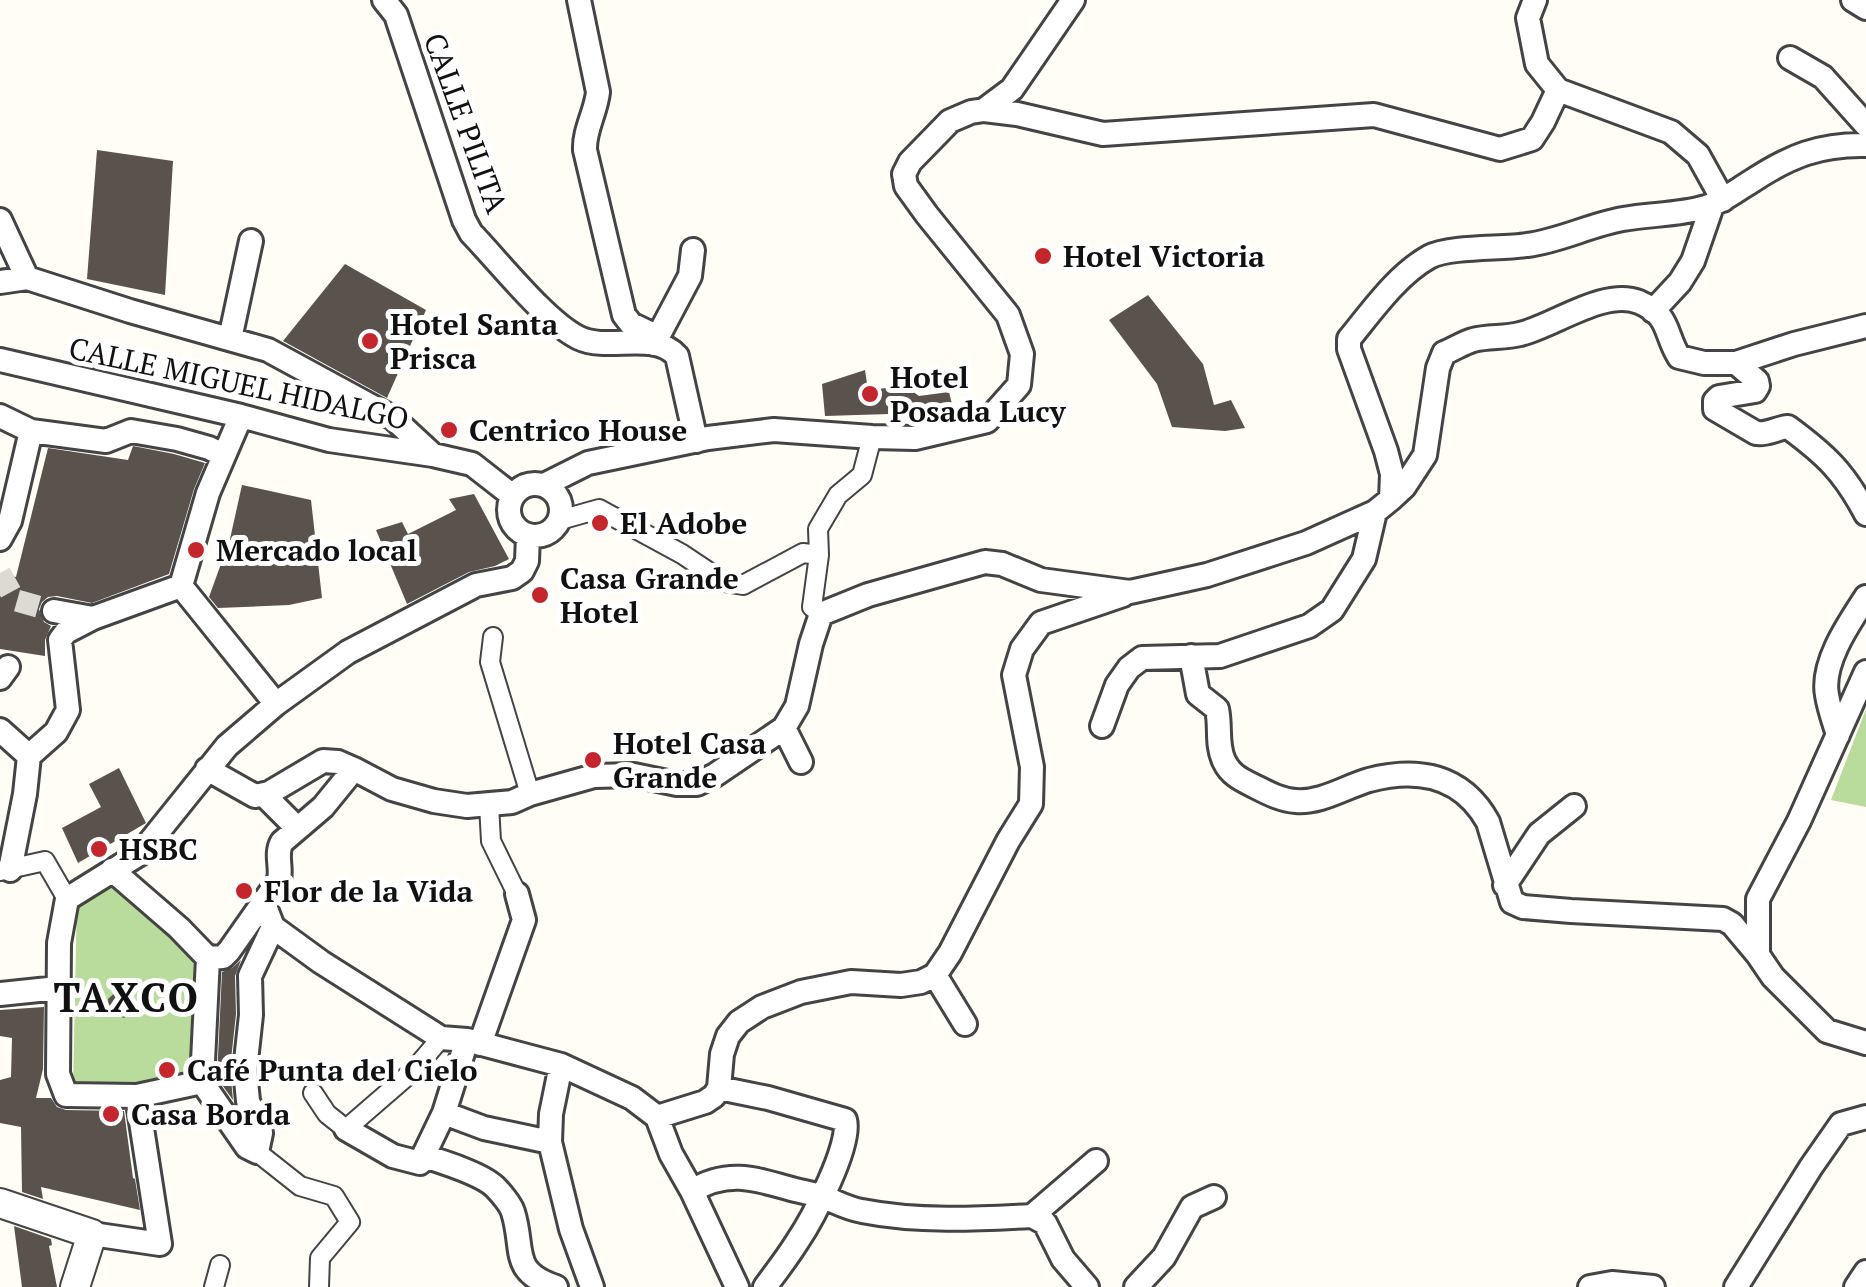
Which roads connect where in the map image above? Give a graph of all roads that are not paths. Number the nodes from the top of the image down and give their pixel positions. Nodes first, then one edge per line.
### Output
1 (384, 0) edge
2 (579, 0) edge
3 (1073, 0) edge
4 (1535, 0) edge
5 (1853, 0) edge
6 (1866, 8) edge
7 (1790, 58) dead end
8 (1012, 89) junction
9 (1558, 90) junction
10 (984, 110) junction
11 (1017, 114) junction
12 (1866, 125) edge
13 (1866, 145) edge
14 (1717, 203) junction
15 (0, 220) edge
16 (252, 241) dead end
17 (694, 250) dead end
18 (27, 278) junction
19 (0, 282) edge
20 (1653, 311) junction
21 (1866, 326) edge
22 (230, 339) junction
23 (656, 340) junction
24 (0, 360) edge
25 (1736, 363) junction
26 (0, 416) edge
27 (242, 416) junction
28 (31, 431) junction
29 (872, 438) junction
30 (696, 441) junction
31 (224, 455) junction
32 (433, 455) junction
33 (544, 485) junction
34 (513, 496) junction
35 (1383, 505) junction
36 (1866, 514) edge
37 (560, 520) junction
38 (528, 536) junction
39 (0, 539) edge
40 (819, 555) junction
41 (182, 586) junction
42 (1130, 592) junction
43 (1866, 598) edge
44 (54, 612) tunnel mouth
45 (821, 614) junction
46 (93, 618) junction
47 (493, 637) dead end
48 (1191, 656) junction
49 (1866, 672) edge
50 (276, 704) junction
51 (1102, 726) dead end
52 (784, 728) junction
53 (0, 730) edge
54 (1838, 735) junction
55 (30, 756) junction
56 (802, 762) dead end
57 (354, 768) junction
58 (207, 769) junction
59 (530, 794) junction
60 (264, 795) junction
61 (489, 805) junction
62 (1574, 806) dead end
63 (297, 828) junction
64 (5, 870) edge
65 (112, 870) junction
66 (1505, 885) junction
67 (517, 894) joint
68 (67, 899) junction
69 (262, 901) junction
70 (273, 927) junction
71 (1758, 955) junction
72 (208, 958) junction
73 (935, 975) junction
74 (58, 988) junction
75 (0, 994) edge
76 (964, 1024) dead end
77 (441, 1038) junction
78 (474, 1042) junction
79 (1866, 1043) edge
80 (561, 1064) junction
81 (202, 1082) junction
82 (719, 1088) junction
83 (313, 1094) dead end
84 (137, 1096) junction
85 (444, 1113) junction
86 (1866, 1116) edge
87 (657, 1117) junction
88 (346, 1129) junction
89 (550, 1142) junction
90 (257, 1152) junction
91 (422, 1159) junction
92 (1096, 1161) dead end
93 (692, 1192) junction
94 (822, 1196) junction
95 (1214, 1197) dead end
96 (0, 1203) edge
97 (1032, 1216) junction
98 (92, 1234) junction
99 (220, 1266) dead end
100 (1866, 1272) edge
101 (584, 1286) edge
102 (75, 1287) edge
103 (214, 1287) edge
104 (318, 1287) edge
105 (556, 1287) edge
106 (737, 1287) edge
107 (765, 1287) edge
108 (1088, 1287) edge
109 (1136, 1287) edge
110 (1590, 1287) edge
111 (1652, 1287) edge
112 (1736, 1287) edge
113 (1856, 1287) edge

1 - 23 street, CALLE PILITA
2 - 23 street
3 - 8 street
4 - 9 street
5 - 6 street
7 - 12 street
8 - 10 street
8 - 11 street
9 - 11 street
9 - 14 street
10 - 11 street
10 - 29 street
13 - 14 street
14 - 20 street
14 - 35 street
15 - 18 street
16 - 22 street
17 - 23 street
18 - 19 street
18 - 22 street
20 - 25 street
20 - 35 street
21 - 25 street
22 - 32 street
23 - 30 street
24 - 27 street, CALLE MIGUEL HIDALGO
25 - 36 street
26 - 28 street
27 - 31 street
27 - 32 street, CALLE MIGUEL HIDALGO
28 - 31 street
28 - 39 street
29 - 30 street
29 - 40 street
30 - 33 street
31 - 41 street
32 - 34 street, CALLE MIGUEL HIDALGO
33 - 34 street
33 - 37 street
34 - 38 street
35 - 42 street
35 - 48 street
37 - 38 street
37 - 40 street
38 - 50 street
40 - 45 street
41 - 46 street
41 - 50 street
42 - 45 street
42 - 73 street
43 - 54 street
44 - 46 street
45 - 52 street
46 - 55 street
47 - 59 street
48 - 51 street
48 - 66 street
49 - 54 street
50 - 58 street
52 - 56 street
52 - 59 street
53 - 55 street
54 - 71 street
55 - 64 street
57 - 60 street
57 - 61 street
57 - 63 street
58 - 60 street
58 - 65 street
59 - 61 street
60 - 63 street
61 - 67 street
62 - 66 street
63 - 69 street
64 - 68 street
65 - 68 street
65 - 72 street
66 - 71 street
67 - 78 street
68 - 74 street
69 - 70 street
69 - 72 street
70 - 77 street
70 - 90 street
71 - 79 street
72 - 81 street
73 - 76 street
73 - 82 street
74 - 75 street
74 - 84 street
77 - 78 street
77 - 88 street
78 - 80 street
78 - 85 street
80 - 87 street
80 - 89 street
81 - 84 street
81 - 90 street
82 - 87 street
82 - 94 street
83 - 88 street
84 - 98 street
85 - 89 street
85 - 91 street
86 - 112 street
87 - 93 street
88 - 91 street
89 - 101 street
90 - 104 street
91 - 105 street
92 - 97 street
93 - 94 street
93 - 106 street
94 - 97 street
94 - 107 street
95 - 109 street
96 - 98 street
97 - 108 street
98 - 102 street
99 - 103 street
100 - 113 street
110 - 111 street

